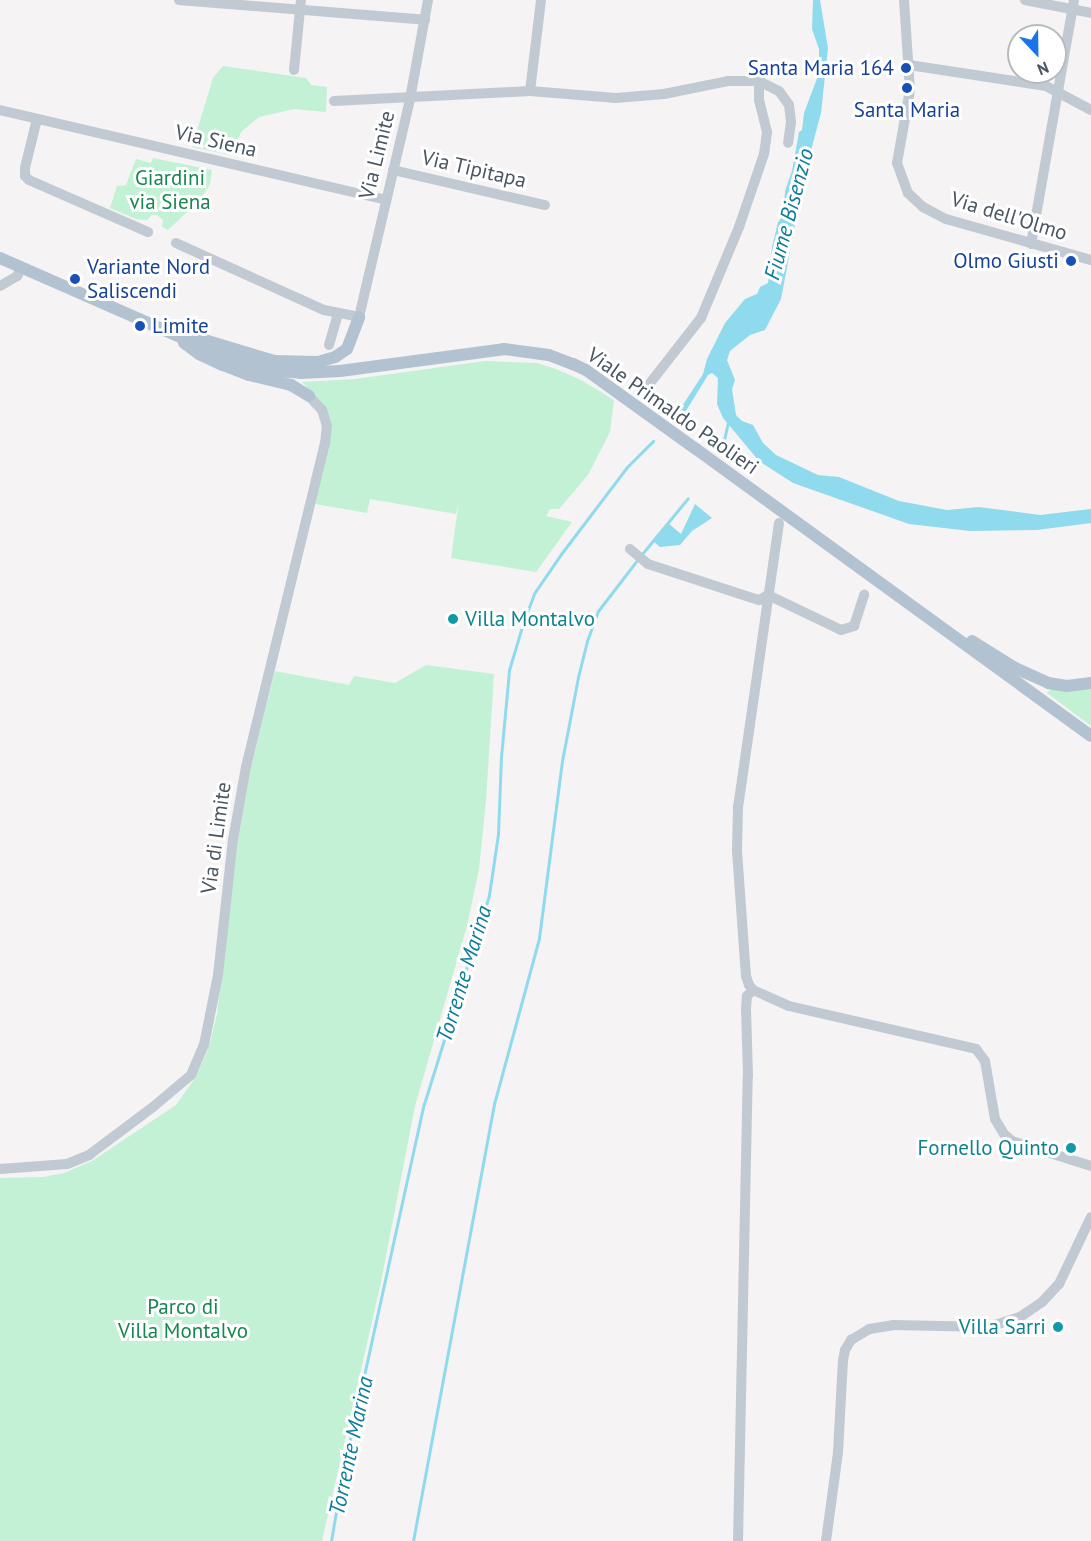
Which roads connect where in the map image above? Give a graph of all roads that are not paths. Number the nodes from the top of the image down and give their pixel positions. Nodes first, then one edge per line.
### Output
1 (179, 0) edge
2 (428, 0) edge
3 (542, 0) edge
4 (904, 0) edge
5 (1025, 0) edge
6 (301, 5) edge
7 (1073, 5) edge
8 (1091, 14) edge
9 (425, 20) junction
10 (909, 65) junction
11 (294, 70) dead end
12 (759, 81) junction
13 (530, 91) junction
14 (1058, 93) junction
15 (411, 99) junction
16 (334, 101) dead end
17 (0, 110) edge
18 (1091, 110) edge
19 (37, 119) junction
20 (788, 143) dead end
21 (393, 170) junction
22 (386, 200) junction
23 (545, 205) dead end
24 (148, 232) dead end
25 (176, 243) dead end
26 (1031, 244) junction
27 (0, 258) edge
28 (1091, 260) edge
29 (22, 268) junction
30 (0, 286) edge
31 (338, 313) junction
32 (359, 317) junction
33 (177, 335) junction
34 (329, 345) dead end
35 (647, 387) dead end
36 (309, 396) joint
37 (779, 523) dead end
38 (630, 549) dead end
39 (768, 595) junction
40 (864, 595) dead end
41 (938, 624) junction
42 (1091, 683) edge
43 (1091, 736) edge
44 (753, 990) junction
45 (1091, 1166) edge
46 (0, 1169) edge
47 (1091, 1217) edge
48 (738, 1541) edge
49 (826, 1541) edge

1 - 6 street
2 - 9 street
3 - 13 street
4 - 10 street
5 - 7 street
6 - 9 street
6 - 11 street
7 - 8 street
7 - 14 street
9 - 15 street
10 - 14 street
10 - 26 street, Via dell'Olmo
12 - 13 street, Via Limite
12 - 20 street
12 - 35 street
13 - 15 street, Via Limite
14 - 18 street
14 - 26 street
15 - 16 street
15 - 21 street, Via Limite
17 - 19 street, Via Siena
19 - 22 street, Via Siena
19 - 24 street
21 - 22 street, Via Limite
21 - 23 street, Via Tipitapa
22 - 32 street, Via Limite
25 - 31 street
26 - 28 street, Via dell'Olmo
27 - 29 main road, Viale Primaldo Paolieri
29 - 30 street
29 - 33 main road, Viale Primaldo Paolieri
31 - 32 street
31 - 34 street
32 - 33 main road
33 - 36 main road
33 - 41 main road, Viale Primaldo Paolieri
36 - 46 street, Via di Limite
37 - 39 street
38 - 39 street
39 - 40 street
39 - 44 street
41 - 42 main road
41 - 43 main road, Viale Primaldo Paolieri
44 - 45 street
44 - 48 street
47 - 49 street

